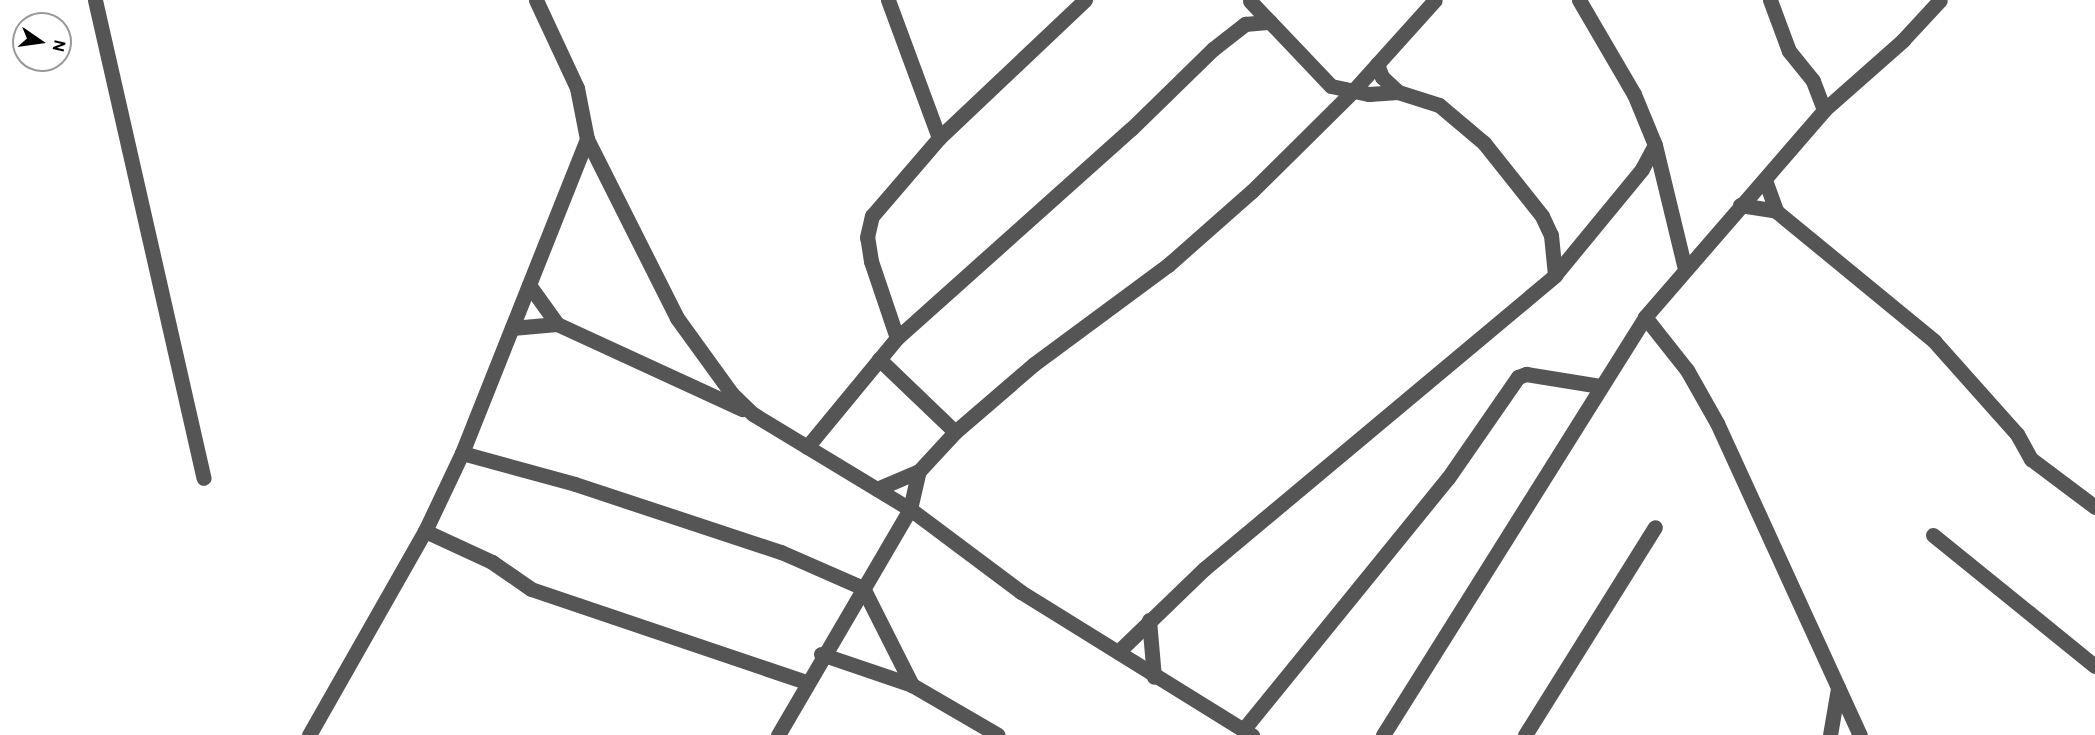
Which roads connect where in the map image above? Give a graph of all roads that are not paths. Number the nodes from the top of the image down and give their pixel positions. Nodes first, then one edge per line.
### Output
1 (95, 0) edge
2 (536, 0) edge
3 (888, 0) edge
4 (1085, 0) edge
5 (1435, 0) edge
6 (1579, 0) edge
7 (1770, 0) edge
8 (1940, 0) edge
9 (1249, 1) edge
10 (1270, 22) junction
11 (1245, 24) junction
12 (1377, 64) junction
13 (1353, 91) junction
14 (1398, 92) junction
15 (1824, 110) junction
16 (939, 138) junction
17 (587, 139) junction
18 (1655, 145) junction
19 (1642, 169) junction
20 (1662, 172) junction
21 (1765, 180) junction
22 (1740, 205) junction
23 (1776, 211) junction
24 (1685, 269) junction
25 (1555, 275) junction
26 (529, 285) junction
27 (1645, 316) junction
28 (557, 324) junction
29 (512, 328) junction
30 (897, 338) junction
31 (879, 359) junction
32 (1600, 386) junction
33 (753, 414) junction
34 (956, 432) junction
35 (807, 447) junction
36 (462, 453) junction
37 (919, 471) junction
38 (204, 478) dead end
39 (877, 489) junction
40 (2095, 507) edge
41 (910, 509) junction
42 (1655, 527) dead end
43 (425, 531) junction
44 (1933, 535) dead end
45 (863, 588) junction
46 (1149, 620) junction
47 (1118, 652) junction
48 (821, 654) junction
49 (2095, 666) edge
50 (1154, 676) junction
51 (806, 682) junction
52 (912, 685) junction
53 (1839, 686) junction
54 (1248, 732) edge
55 (309, 735) edge
56 (778, 735) edge
57 (998, 735) edge
58 (1383, 735) edge
59 (1525, 735) edge
60 (1830, 735) edge
61 (1860, 735) edge

1 - 38 street
2 - 17 street
3 - 16 street
4 - 16 street
5 - 12 street
6 - 18 street
7 - 15 street
8 - 15 street
9 - 10 street
9 - 11 street
10 - 11 street
10 - 13 street
11 - 30 street
12 - 13 street
12 - 14 street
13 - 14 street
13 - 34 street
14 - 25 street
15 - 21 street
16 - 30 street
17 - 26 street
17 - 33 street
18 - 19 street
18 - 20 street
19 - 20 street
19 - 25 street
20 - 24 street
21 - 22 street
21 - 23 street
22 - 23 street
22 - 24 street
23 - 40 street
24 - 27 street
25 - 46 street
26 - 28 street
26 - 29 street
27 - 32 street
27 - 53 street
28 - 29 street
28 - 33 street
29 - 36 street
30 - 31 street
31 - 34 street
31 - 35 street
32 - 54 street
32 - 58 street
33 - 35 street
34 - 37 street
35 - 39 street
36 - 43 street
36 - 45 street
37 - 39 street
37 - 41 street
39 - 41 street
41 - 45 street
41 - 47 street
42 - 59 street
43 - 51 street
43 - 55 street
44 - 49 street
45 - 48 street
45 - 52 street
46 - 47 street
46 - 50 street
47 - 50 street
48 - 51 street
48 - 52 street
50 - 54 street
51 - 56 street
52 - 57 street
53 - 60 street
53 - 61 street

